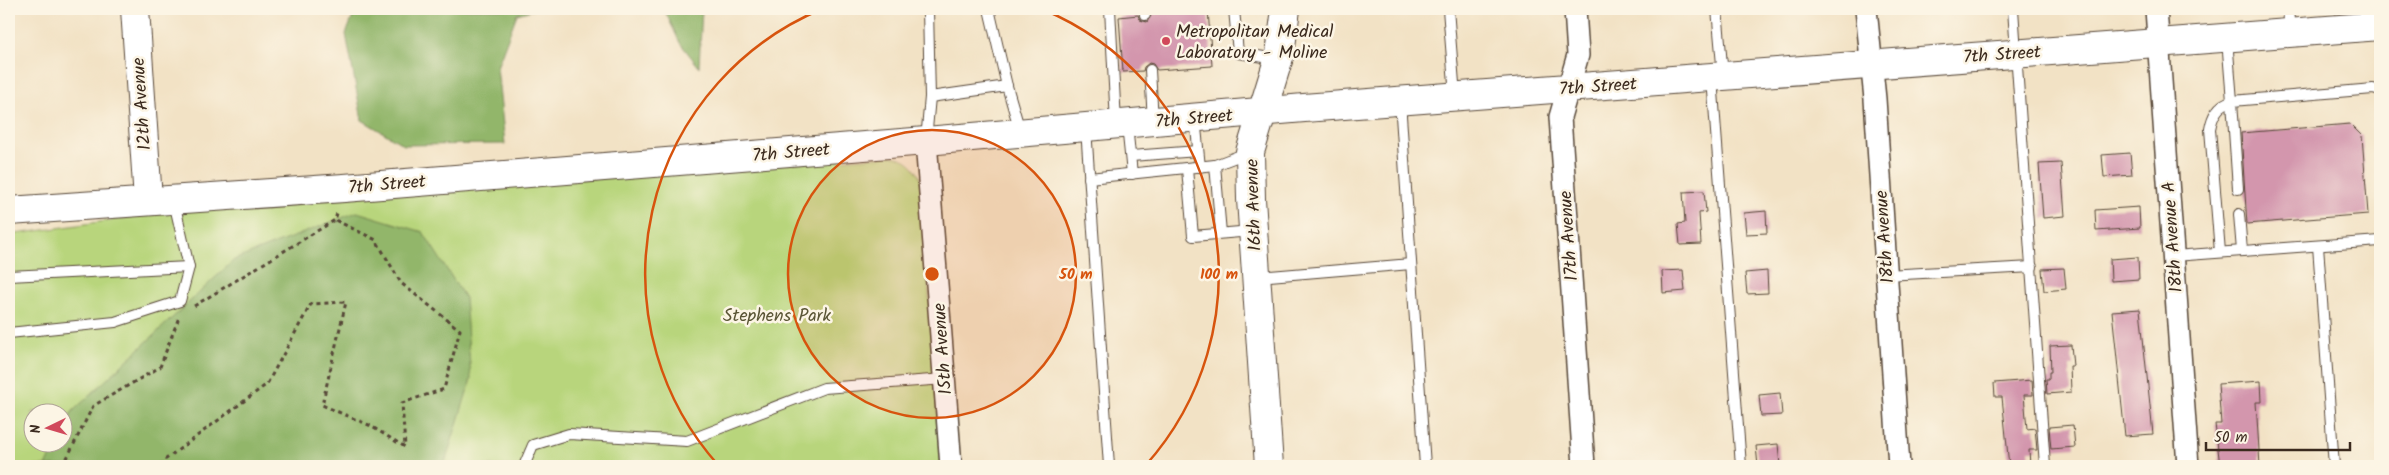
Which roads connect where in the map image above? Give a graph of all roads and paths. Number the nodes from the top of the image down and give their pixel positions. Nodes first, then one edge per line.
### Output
1 (135, 9) edge
2 (928, 9) edge
3 (990, 9) edge
4 (1110, 9) edge
5 (1234, 9) edge
6 (1286, 9) edge
7 (1448, 9) edge
8 (1575, 9) edge
9 (1717, 9) edge
10 (1866, 9) edge
11 (2014, 9) edge
12 (2156, 9) edge
13 (2289, 21) edge
14 (2380, 26) edge
15 (2227, 37) junction
16 (2159, 42) junction
17 (2017, 54) junction
18 (1278, 59) junction
19 (1871, 66) junction
20 (1150, 70) dead end
21 (1717, 77) junction
22 (1006, 86) junction
23 (1569, 88) junction
24 (2380, 91) edge
25 (930, 97) junction
26 (1455, 97) junction
27 (1400, 101) junction
28 (2232, 101) junction
29 (1261, 112) junction
30 (1195, 118) junction
31 (1132, 124) junction
32 (1086, 127) junction
33 (1020, 133) junction
34 (926, 141) junction
35 (1198, 151) junction
36 (1250, 152) junction
37 (1131, 156) junction
38 (1215, 165) junction
39 (1200, 167) junction
40 (1187, 169) junction
41 (1132, 174) junction
42 (1089, 178) junction
43 (2238, 188) dead end
44 (161, 199) junction
45 (9, 211) edge
46 (2240, 214) dead end
47 (1253, 231) junction
48 (1221, 233) junction
49 (2380, 241) edge
50 (2318, 246) junction
51 (2242, 251) junction
52 (2220, 252) junction
53 (2174, 256) junction
54 (1411, 264) junction
55 (189, 267) junction
56 (2032, 268) junction
57 (1886, 275) junction
58 (9, 276) edge
59 (1256, 277) junction
60 (188, 309) dead end
61 (180, 314) dead end
62 (9, 333) edge
63 (945, 379) junction
64 (63, 466) edge
65 (160, 466) edge
66 (282, 466) edge
67 (316, 466) edge
68 (524, 466) edge
69 (951, 466) edge
70 (1108, 466) edge
71 (1269, 466) edge
72 (1425, 466) edge
73 (1584, 466) edge
74 (1740, 466) edge
75 (1899, 466) edge
76 (2045, 466) edge
77 (2188, 466) edge
78 (2334, 466) edge

1 - 44 street, 12th Avenue
2 - 25 lane
3 - 22 lane
4 - 31 lane
5 - 18 lane
6 - 18 street, 16th Avenue
7 - 26 lane
8 - 23 street, 17th Avenue
9 - 21 lane
10 - 19 street, 18th Avenue
11 - 17 lane
12 - 16 street, 18th Avenue A
13 - 14 street, 7th Street
13 - 15 street, 7th Street
15 - 16 street, 7th Street
15 - 28 lane
16 - 17 street, 7th Street
16 - 53 street, 18th Avenue A
17 - 19 street, 7th Street
17 - 56 lane
18 - 29 street, 16th Avenue
19 - 21 street, 7th Street
19 - 57 street, 18th Avenue
20 - 31 lane
21 - 23 street, 7th Street
21 - 74 lane
22 - 25 lane
22 - 33 lane
23 - 26 street, 7th Street
23 - 73 street, 17th Avenue
24 - 28 lane
25 - 34 lane
26 - 27 street, 7th Street
27 - 29 street, 7th Street
27 - 54 lane
28 - 43 lane
28 - 52 lane
29 - 30 street, 7th Street
29 - 36 street, 16th Avenue
30 - 31 street, 7th Street
30 - 35 lane
31 - 32 street, 7th Street
31 - 37 lane
32 - 33 street, 7th Street
32 - 42 lane
33 - 34 street, 7th Street
34 - 44 street, 7th Street
34 - 63 street, 15th Avenue
35 - 37 lane
35 - 39 lane
36 - 38 lane
36 - 47 street, 16th Avenue
37 - 41 lane
38 - 39 lane
38 - 48 lane
39 - 40 lane
40 - 41 lane
40 - 48 lane
41 - 42 lane
42 - 70 lane
44 - 45 street, 7th Street
44 - 55 lane
46 - 51 lane
47 - 48 lane
47 - 59 street, 16th Avenue
49 - 50 lane
50 - 51 lane
50 - 78 lane
51 - 52 lane
52 - 53 lane
53 - 77 street, 18th Avenue A
54 - 59 lane
54 - 72 lane
55 - 58 lane
55 - 62 lane
56 - 57 lane
56 - 76 lane
57 - 75 street, 18th Avenue
59 - 71 street, 16th Avenue
60 - 65 path
61 - 64 path
63 - 68 lane
63 - 69 street, 15th Avenue
66 - 67 path

